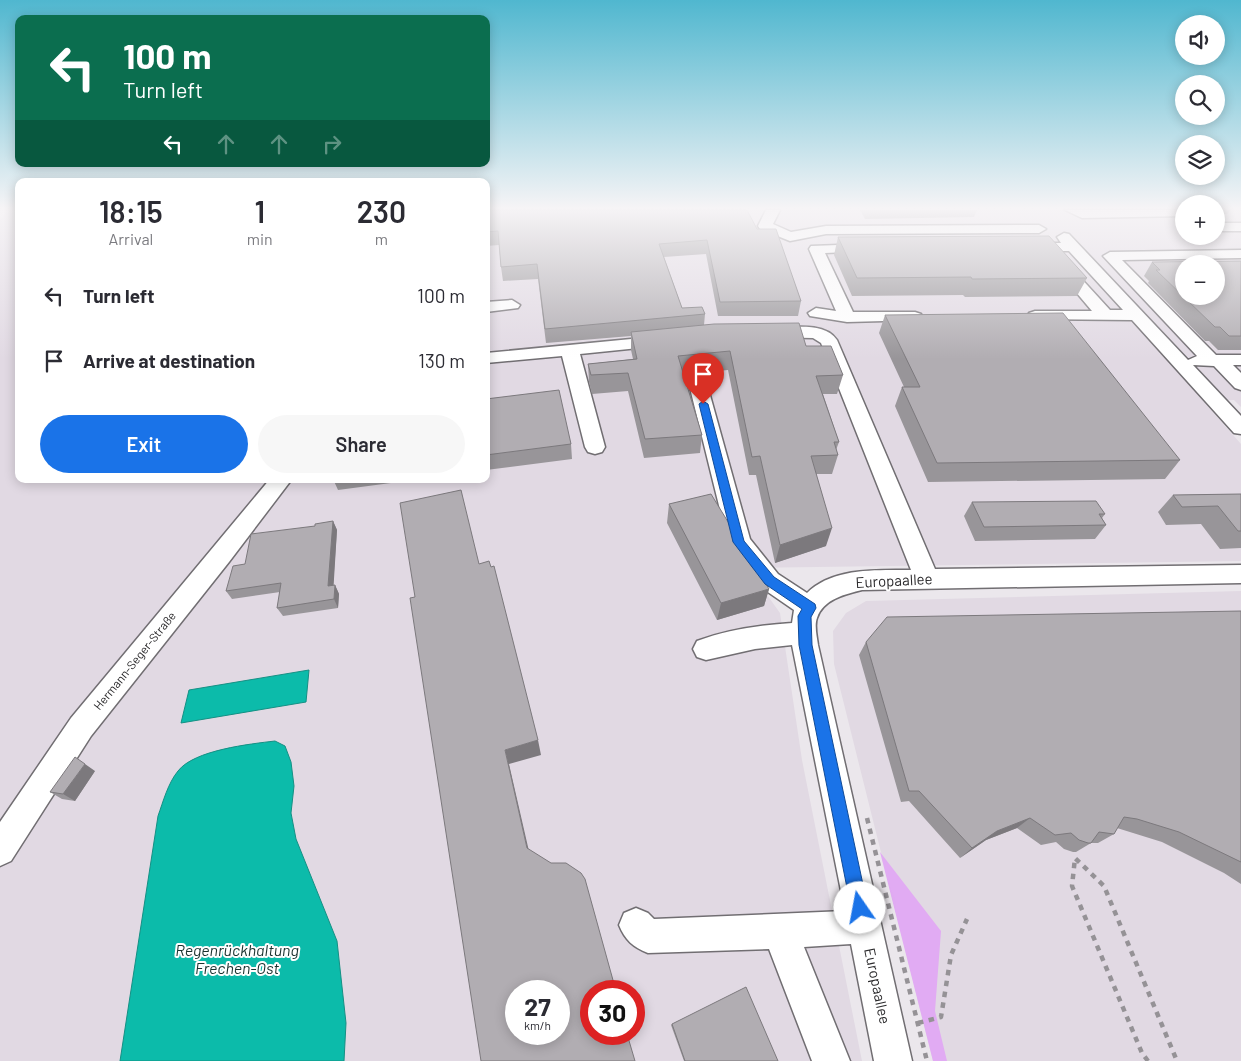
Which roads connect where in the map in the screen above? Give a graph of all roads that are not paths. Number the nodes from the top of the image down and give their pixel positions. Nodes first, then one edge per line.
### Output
1 (821, 260) edge
2 (1056, 260) edge
3 (1087, 260) edge
4 (1113, 260) edge
5 (1225, 265) edge
6 (1241, 265) edge
7 (1175, 266) edge
8 (1120, 267) junction
9 (512, 305) dead end
10 (490, 307) edge
11 (816, 313) dead end
12 (1105, 315) junction
13 (1136, 315) junction
14 (927, 316) edge
15 (1016, 316) edge
16 (847, 317) junction
17 (752, 334) edge
18 (684, 338) edge
19 (570, 351) junction
20 (490, 358) edge
21 (1214, 360) junction
22 (1241, 360) edge
23 (1179, 361) junction
24 (1241, 384) edge
25 (699, 388) dead end
26 (1241, 428) edge
27 (595, 447) dead end
28 (278, 483) edge
29 (1241, 574) edge
30 (927, 579) junction
31 (808, 621) junction
32 (706, 649) dead end
33 (0, 850) edge
34 (636, 926) dead end
35 (864, 927) junction
36 (778, 931) junction
37 (831, 1061) edge
38 (893, 1061) edge

1 - 16 street
2 - 12 street
3 - 13 street
4 - 8 street
5 - 6 street
7 - 8 street
8 - 21 street
9 - 10 street
11 - 16 street
12 - 13 street
12 - 15 street
13 - 23 street
14 - 16 street
17 - 30 street
18 - 19 street
19 - 20 street
19 - 27 street
21 - 22 street
21 - 23 street
21 - 24 street
23 - 26 street
25 - 31 street
28 - 33 street, Hermann-Seger-Straße
29 - 30 street, Europaallee
30 - 31 street, Europaallee
31 - 32 street
31 - 35 street, Europaallee
34 - 36 street
35 - 36 street
35 - 38 street, Europaallee
36 - 37 street

